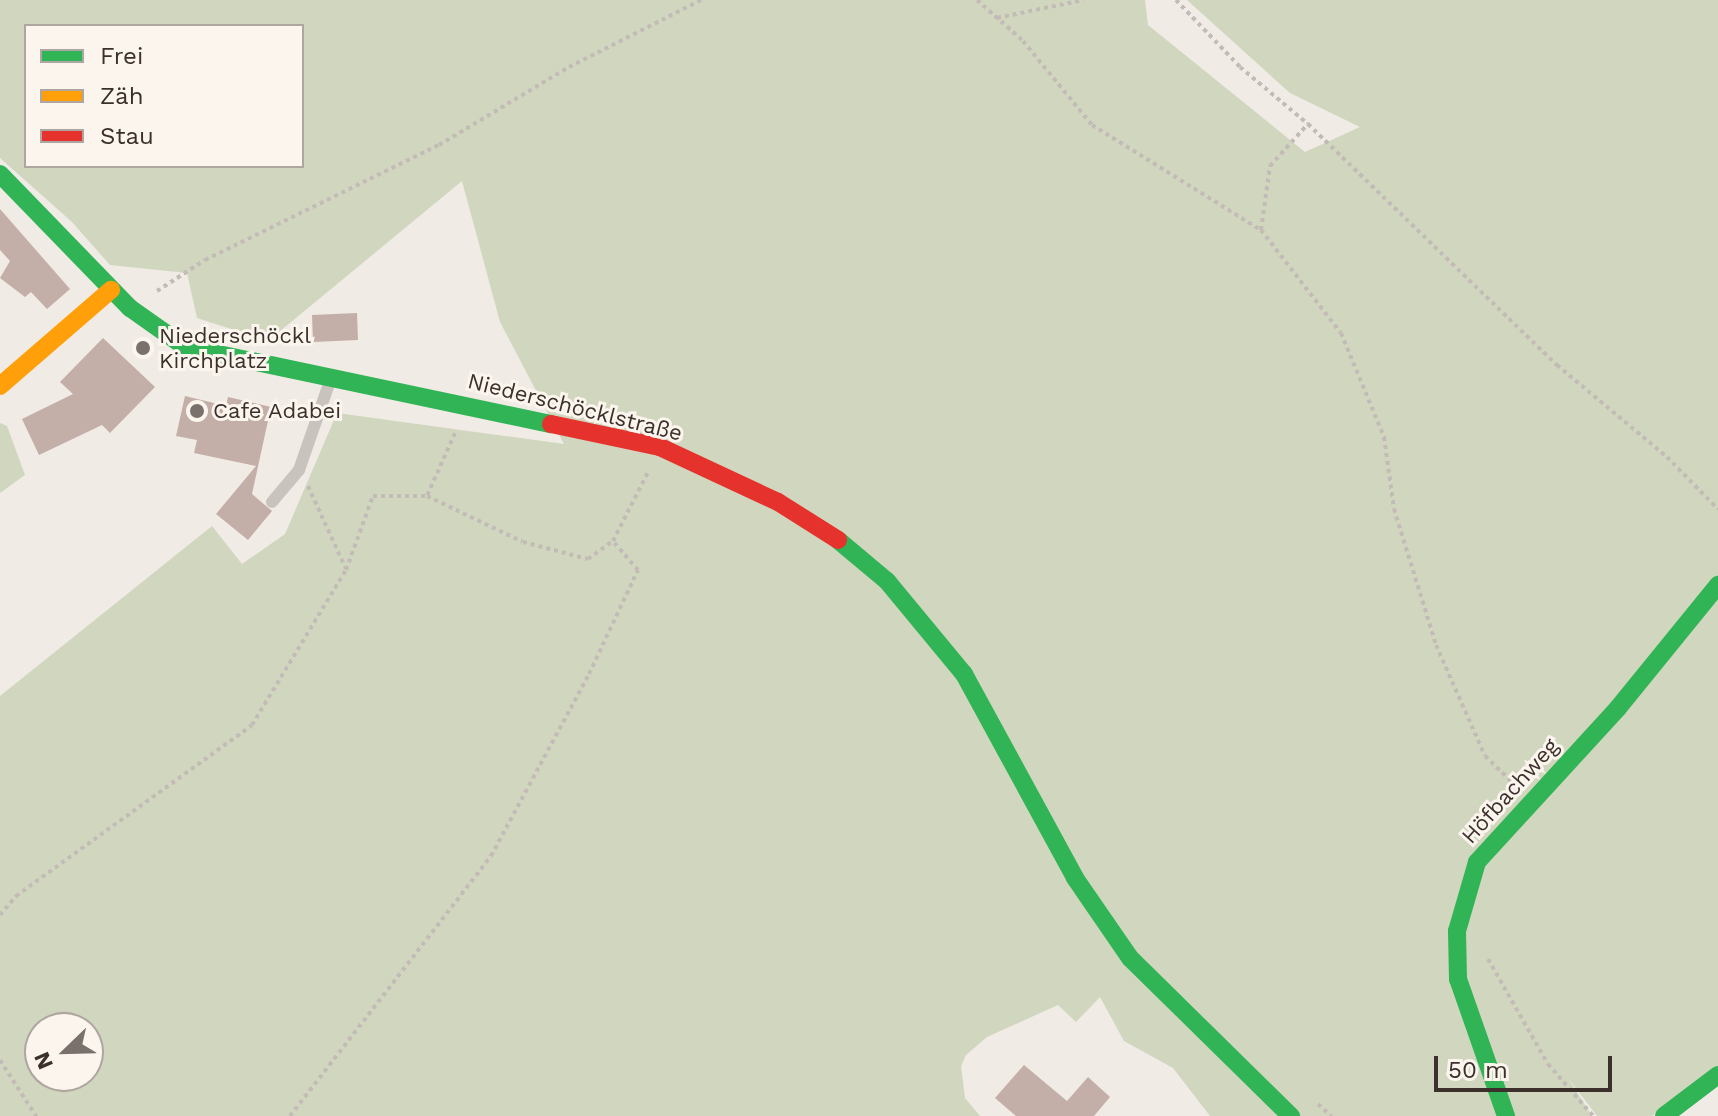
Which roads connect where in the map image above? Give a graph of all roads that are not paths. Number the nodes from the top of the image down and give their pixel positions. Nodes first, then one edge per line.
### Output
1 (0, 174) edge
2 (111, 290) junction
3 (331, 379) junction
4 (0, 386) edge
5 (272, 502) dead end
6 (1718, 585) edge
7 (1718, 1075) edge
8 (1291, 1116) edge
9 (1506, 1116) edge
10 (1664, 1116) edge

1 - 2 main road, Niederschöcklstraße
2 - 3 main road, Niederschöcklstraße
2 - 4 main road
3 - 5 lane
3 - 8 main road, Niederschöcklstraße
6 - 9 main road, Höfbachweg
7 - 10 main road

